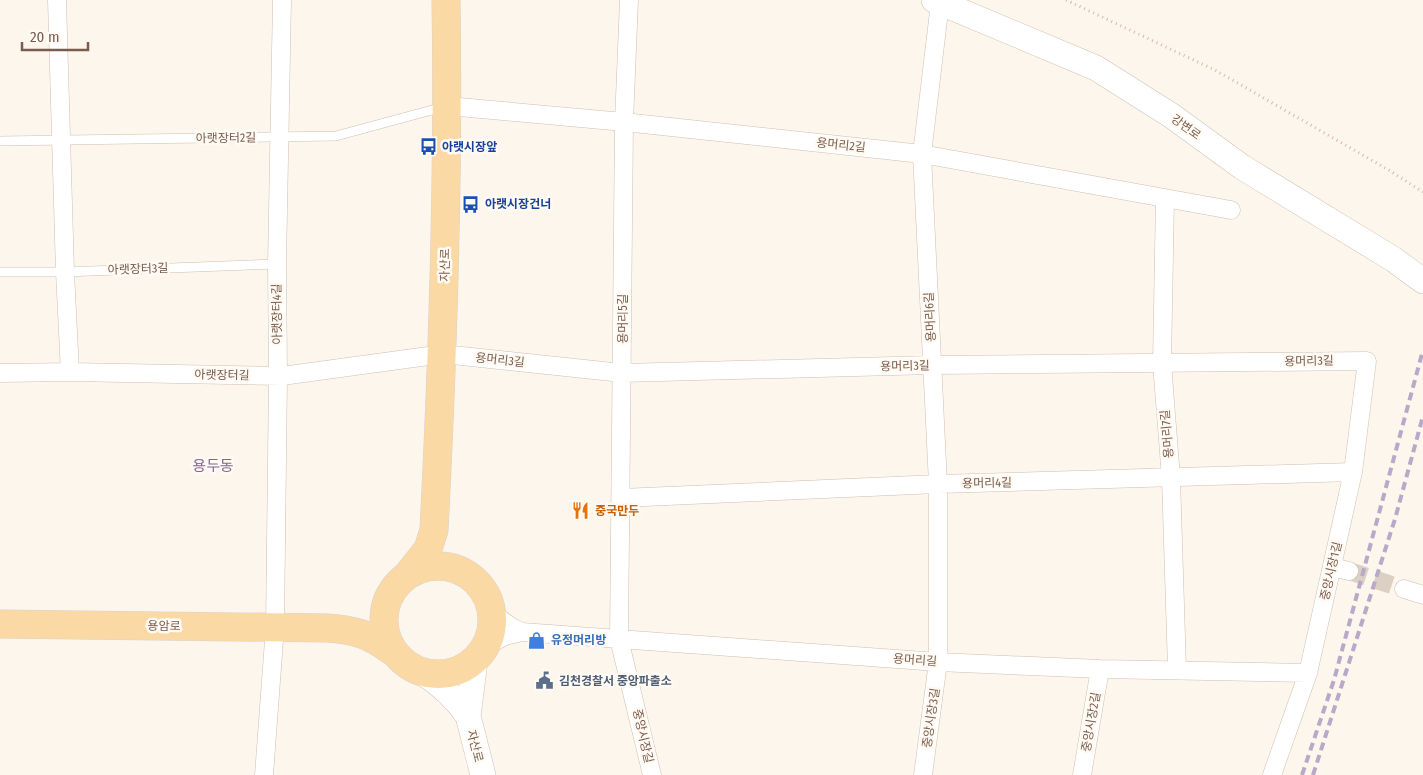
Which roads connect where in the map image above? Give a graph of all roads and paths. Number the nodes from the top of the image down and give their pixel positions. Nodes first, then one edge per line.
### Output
1 (57, 0) edge
2 (282, 0) edge
3 (446, 0) edge
4 (629, 0) edge
5 (1066, 0) edge
6 (937, 1) edge
7 (448, 106) junction
8 (624, 122) junction
9 (279, 138) junction
10 (0, 141) edge
11 (61, 142) junction
12 (922, 154) junction
13 (1423, 192) edge
14 (1165, 198) junction
15 (1231, 210) dead end
16 (277, 264) junction
17 (0, 272) edge
18 (65, 272) junction
19 (1423, 281) edge
20 (443, 354) junction
21 (1367, 361) joint
22 (1162, 363) junction
23 (932, 365) junction
24 (0, 372) edge
25 (70, 372) junction
26 (622, 373) junction
27 (278, 376) junction
28 (1353, 472) junction
29 (1171, 478) junction
30 (938, 484) junction
31 (621, 498) junction
32 (434, 530) junction
33 (1332, 567) junction
34 (459, 570) junction
35 (1349, 571) tunnel mouth
36 (409, 574) junction
37 (1404, 589) tunnel mouth
38 (1423, 595) edge
39 (387, 599) junction
40 (491, 610) junction
41 (0, 624) edge
42 (275, 627) junction
43 (327, 628) junction
44 (522, 632) junction
45 (619, 639) junction
46 (393, 652) junction
47 (480, 653) junction
48 (938, 662) junction
49 (1100, 669) junction
50 (1177, 669) junction
51 (423, 673) junction
52 (1308, 673) junction
53 (468, 716) junction
54 (264, 775) edge
55 (483, 775) edge
56 (652, 775) edge
57 (923, 775) edge
58 (1082, 775) edge
59 (1272, 775) edge

1 - 11 street
2 - 9 street, 아랫장터4길
3 - 7 main road, 자산로
4 - 8 street, 용머리5길
5 - 13 path
6 - 12 street, 용머리6길
6 - 19 street, 강변로
7 - 8 street, 용머리2길
7 - 9 lane, 아랫장터2길
7 - 20 main road, 자산로
8 - 12 street, 용머리2길
8 - 26 street, 용머리5길
9 - 11 lane, 아랫장터2길
9 - 16 street, 아랫장터4길
10 - 11 lane, 아랫장터2길
11 - 18 street
12 - 14 street, 용머리2길
12 - 23 street, 용머리6길
14 - 15 street, 용머리2길
14 - 22 street, 용머리7길
16 - 18 lane, 아랫장터3길
16 - 27 street, 아랫장터4길
17 - 18 lane, 아랫장터3길
18 - 25 street
20 - 26 street, 용머리3길
20 - 27 street, 아랫장터길
20 - 32 main road, 자산로
21 - 22 street, 용머리3길
21 - 28 street, 중앙시장1길
22 - 23 street, 용머리3길
22 - 29 street, 용머리7길
23 - 26 street, 용머리3길
23 - 30 street, 용머리6길
24 - 25 street, 아랫장터길
25 - 27 street, 아랫장터길
26 - 31 street, 용머리5길
27 - 42 street, 아랫장터4길
28 - 29 street, 용머리4길
28 - 33 street, 중앙시장1길
29 - 30 street, 용머리4길
29 - 50 street, 용머리7길
30 - 31 street, 용머리4길
30 - 48 street, 용머리6길
31 - 45 street, 용머리5길
32 - 34 main road
32 - 36 main road
33 - 35 street
33 - 52 street, 중앙시장1길
34 - 36 main road
34 - 40 main road
36 - 39 main road
37 - 38 street
39 - 43 main road
39 - 46 main road
40 - 44 street, 용머리길
40 - 47 main road
41 - 42 main road, 용암로
42 - 43 main road, 용암로
42 - 54 street, 아랫장터4길
43 - 46 main road
44 - 45 street, 용머리길
44 - 47 street, 용머리길
45 - 48 street, 용머리길
45 - 56 street, 중앙시장길
46 - 51 main road
47 - 51 main road
47 - 53 street
48 - 49 street, 용머리길
48 - 57 street, 중앙시장3길
49 - 50 street, 용머리길
49 - 58 street, 중앙시장2길
50 - 52 street, 용머리길
51 - 53 street
52 - 59 street, 중앙시장1길
53 - 55 street, 자산로

